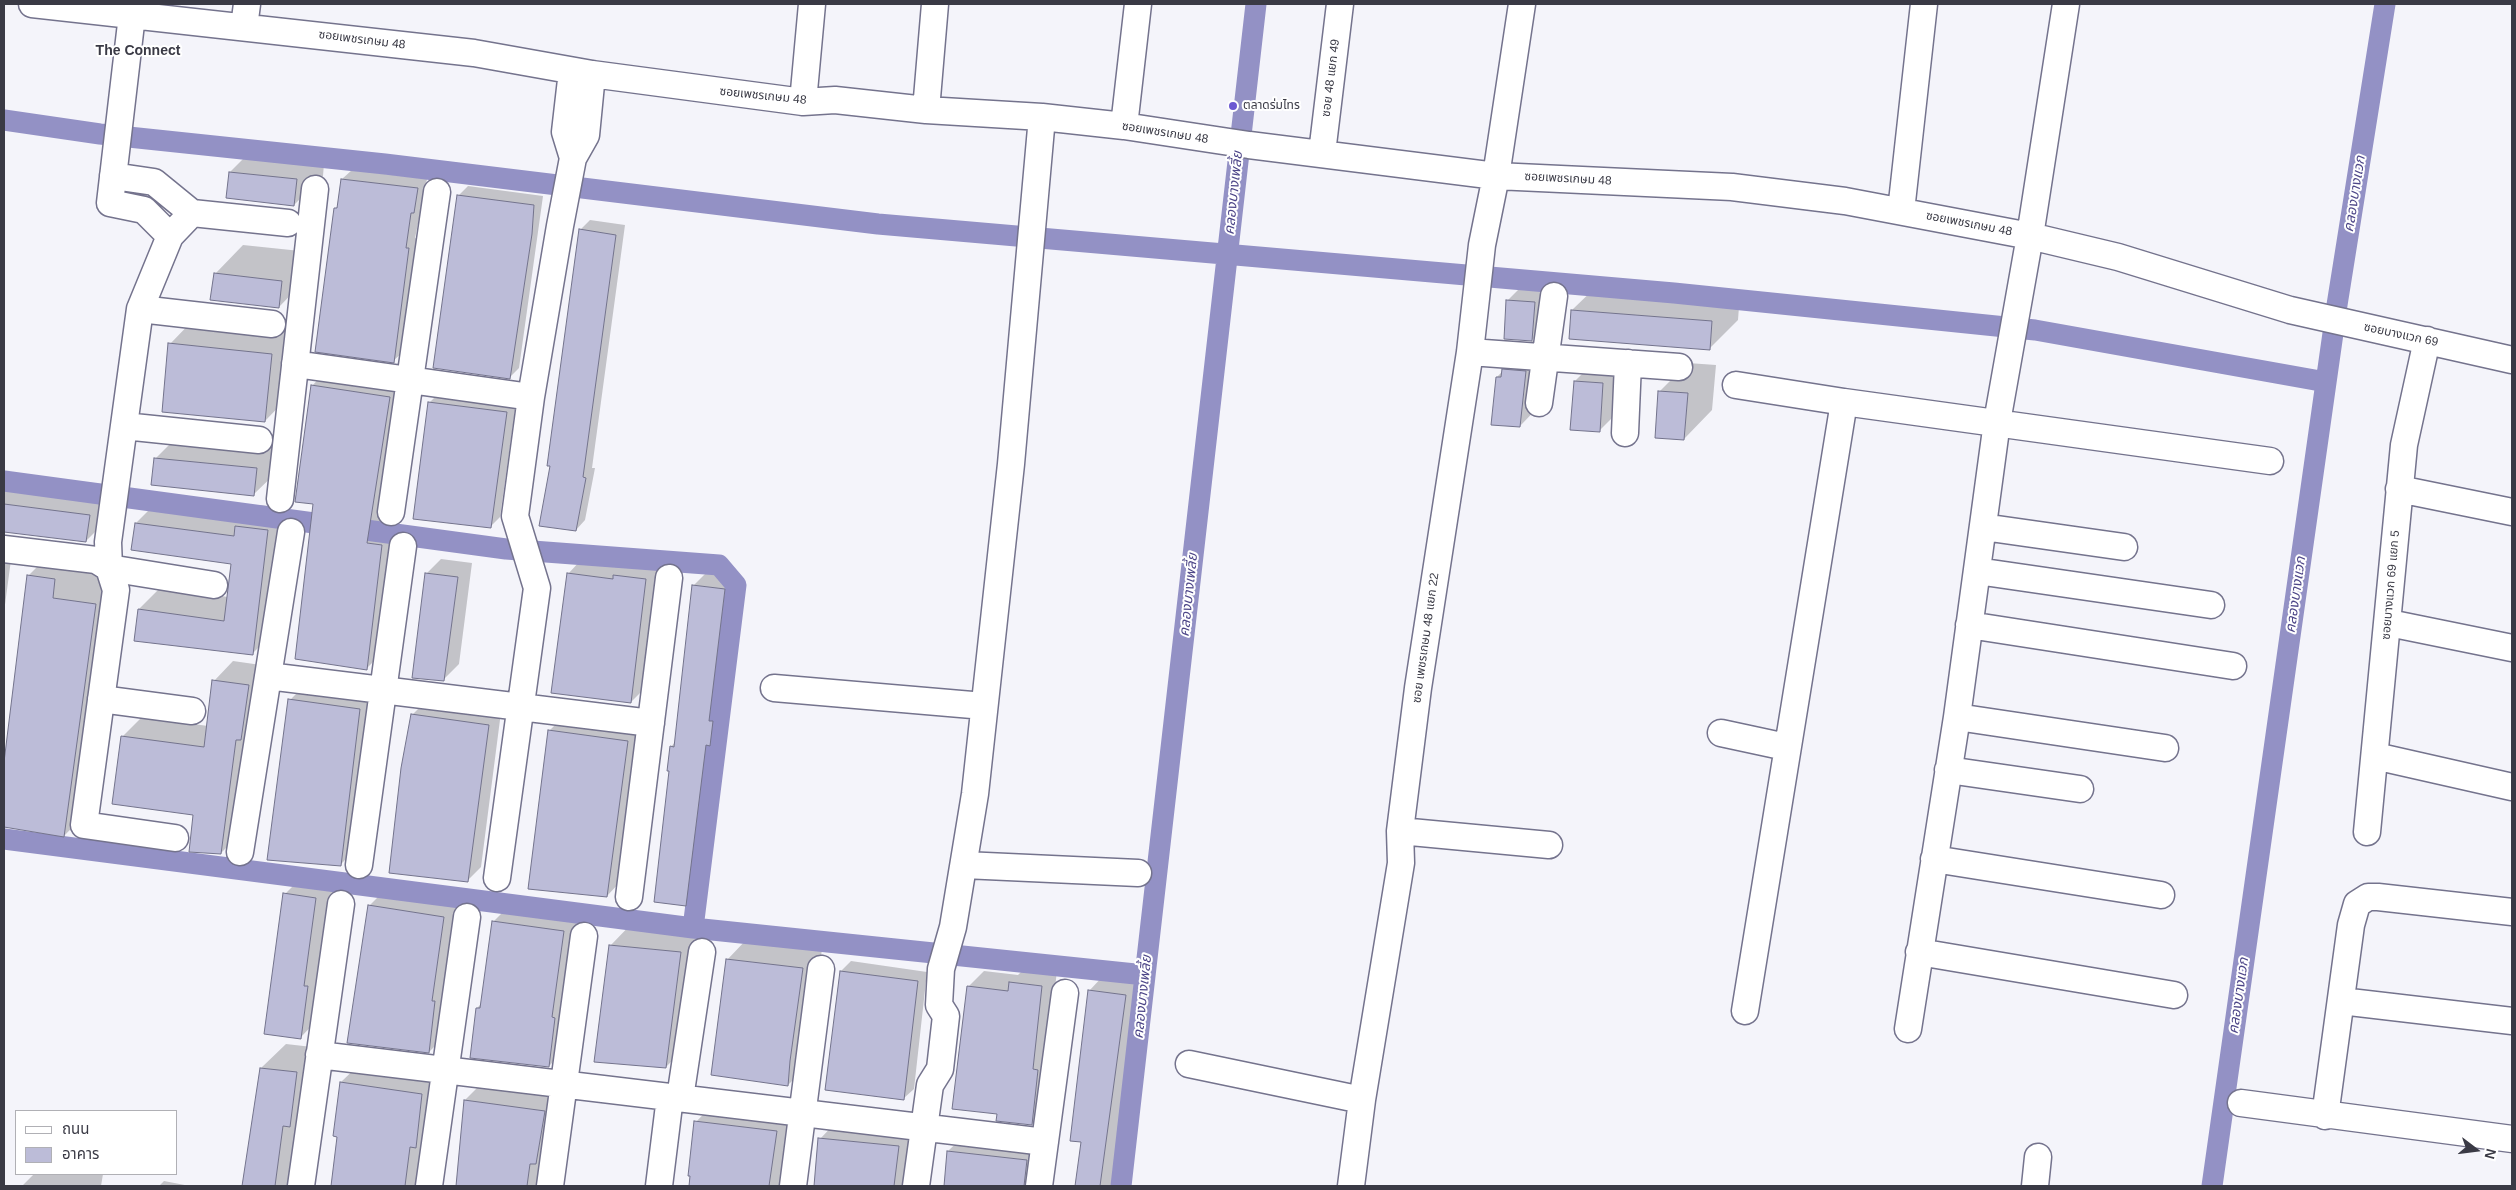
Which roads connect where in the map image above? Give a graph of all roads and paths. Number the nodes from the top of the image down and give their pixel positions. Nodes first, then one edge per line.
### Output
1 (32, 4) edge
2 (812, 4) edge
3 (935, 4) edge
4 (1138, 4) edge
5 (1340, 4) edge
6 (1522, 4) edge
7 (1924, 4) edge
8 (2066, 4) edge
9 (132, 15) junction
10 (245, 15) edge
11 (582, 73) junction
12 (803, 102) junction
13 (926, 110) junction
14 (1042, 117) junction
15 (1124, 126) junction
16 (1322, 153) junction
17 (114, 169) junction
18 (1496, 176) junction
19 (314, 189) dead end
20 (437, 192) dead end
21 (1901, 211) junction
22 (192, 213) junction
23 (288, 223) dead end
24 (170, 236) junction
25 (2030, 236) junction
26 (1554, 296) dead end
27 (140, 309) junction
28 (2290, 310) joint
29 (272, 324) dead end
30 (2427, 340) junction
31 (1470, 352) junction
32 (1545, 357) junction
33 (2512, 360) edge
34 (1628, 363) junction
35 (295, 364) junction
36 (1679, 367) dead end
37 (410, 379) junction
38 (1736, 385) dead end
39 (531, 396) junction
40 (1844, 402) junction
41 (1539, 403) dead end
42 (1997, 422) junction
43 (124, 426) junction
44 (1625, 433) dead end
45 (259, 440) dead end
46 (2270, 461) dead end
47 (2398, 489) junction
48 (280, 499) dead end
49 (391, 512) dead end
50 (2512, 512) edge
51 (1983, 527) junction
52 (291, 532) dead end
53 (403, 546) dead end
54 (2124, 547) dead end
55 (4, 549) edge
56 (110, 568) junction
57 (1977, 571) junction
58 (669, 578) dead end
59 (214, 585) dead end
60 (2211, 605) dead end
61 (2388, 623) junction
62 (1969, 625) junction
63 (2512, 648) edge
64 (2233, 666) dead end
65 (268, 676) junction
66 (774, 688) dead end
67 (383, 690) junction
68 (101, 699) junction
69 (521, 706) junction
70 (984, 706) junction
71 (192, 711) dead end
72 (1957, 717) junction
73 (650, 724) junction
74 (1721, 734) dead end
75 (1786, 748) junction
76 (2165, 748) dead end
77 (2375, 756) junction
78 (1948, 770) junction
79 (2512, 787) edge
80 (2080, 789) dead end
81 (1400, 831) junction
82 (2368, 832) dead end
83 (175, 838) dead end
84 (1549, 845) dead end
85 (240, 852) dead end
86 (1934, 859) junction
87 (359, 865) dead end
88 (964, 865) junction
89 (1138, 873) dead end
90 (497, 878) dead end
91 (2160, 894) dead end
92 (629, 897) dead end
93 (341, 904) dead end
94 (2512, 912) edge
95 (466, 917) dead end
96 (584, 936) dead end
97 (702, 952) dead end
98 (1919, 952) junction
99 (821, 969) dead end
100 (1065, 993) dead end
101 (2174, 995) dead end
102 (2341, 1001) junction
103 (1744, 1012) dead end
104 (2512, 1021) edge
105 (1908, 1029) dead end
106 (319, 1055) junction
107 (1189, 1064) dead end
108 (445, 1070) junction
109 (564, 1084) junction
110 (675, 1097) junction
111 (1362, 1100) junction
112 (2241, 1103) dead end
113 (802, 1113) junction
114 (2325, 1116) junction
115 (924, 1127) junction
116 (2512, 1139) edge
117 (1045, 1142) junction
118 (2038, 1157) dead end
119 (300, 1186) edge
120 (429, 1186) edge
121 (550, 1186) edge
122 (659, 1186) edge
123 (793, 1186) edge
124 (916, 1186) edge
125 (1039, 1186) edge
126 (1351, 1186) edge
127 (2035, 1186) edge

1 - 9 street, ซอยเพชรเกษม 48
2 - 12 street
3 - 13 street
4 - 15 street
5 - 16 street, ซอย 48 แยก 49
6 - 18 street, ซอย เพชรเกษม 48 แยก 22
7 - 21 street
8 - 25 street
9 - 10 street, ซอยเพชรเกษม 48
9 - 17 street
10 - 11 street, ซอยเพชรเกษม 48
11 - 12 street, ซอยเพชรเกษม 48
11 - 39 street
12 - 13 street, ซอยเพชรเกษม 48
13 - 14 street, ซอยเพชรเกษม 48
14 - 15 street, ซอยเพชรเกษม 48
14 - 70 street
15 - 16 street, ซอยเพชรเกษม 48
16 - 18 street, ซอยเพชรเกษม 48
17 - 22 street
17 - 24 street
18 - 21 street, ซอยเพชรเกษม 48
18 - 31 street, ซอย เพชรเกษม 48 แยก 22
19 - 35 street
20 - 37 street
21 - 25 street, ซอยเพชรเกษม 48
22 - 23 street
22 - 24 street
24 - 27 street
25 - 28 street, ซอยเพชรเกษม 48
25 - 42 street
26 - 32 street
27 - 29 street
27 - 43 street
28 - 30 street, ซอยบางแวก 69
30 - 33 street, ซอยบางแวก 69
30 - 47 street, ซอยบางแวก 69 แยก 5
31 - 32 street
31 - 81 street, ซอย เพชรเกษม 48 แยก 22
32 - 34 street
32 - 41 street
34 - 36 street
34 - 44 street
35 - 37 street
35 - 48 street
37 - 39 street
37 - 49 street
38 - 40 street
39 - 69 street
40 - 42 street
40 - 75 street
42 - 46 street
42 - 51 street
43 - 45 street
43 - 56 street
47 - 50 street
47 - 61 street, ซอยบางแวก 69 แยก 5
51 - 54 street
51 - 57 street
52 - 65 street
53 - 67 street
55 - 56 street
56 - 59 street
56 - 68 street
57 - 60 street
57 - 62 street
58 - 73 street
61 - 63 street
61 - 77 street, ซอยบางแวก 69 แยก 5
62 - 64 street
62 - 72 street
65 - 67 street
65 - 85 street
66 - 70 street
67 - 69 street
67 - 87 street
68 - 71 street
68 - 83 street
69 - 73 street
69 - 90 street
70 - 88 street
72 - 76 street
72 - 78 street
73 - 92 street
74 - 75 street
75 - 103 street
77 - 79 street
77 - 82 street, ซอยบางแวก 69 แยก 5
78 - 80 street
78 - 86 street
81 - 84 street
81 - 111 street, ซอย เพชรเกษม 48 แยก 22
86 - 91 street
86 - 98 street
88 - 89 street
88 - 115 street
93 - 106 street
94 - 102 street
95 - 108 street
96 - 109 street
97 - 110 street
98 - 101 street
98 - 105 street
99 - 113 street
100 - 117 street
102 - 104 street
102 - 114 street
106 - 108 street
106 - 119 street
107 - 111 street
108 - 109 street
108 - 120 street
109 - 110 street
109 - 121 street
110 - 113 street
110 - 122 street
111 - 126 street, ซอย เพชรเกษม 48 แยก 22
112 - 114 street
113 - 115 street
113 - 123 street
114 - 116 street
115 - 117 street
115 - 124 street
117 - 125 street
118 - 127 street

